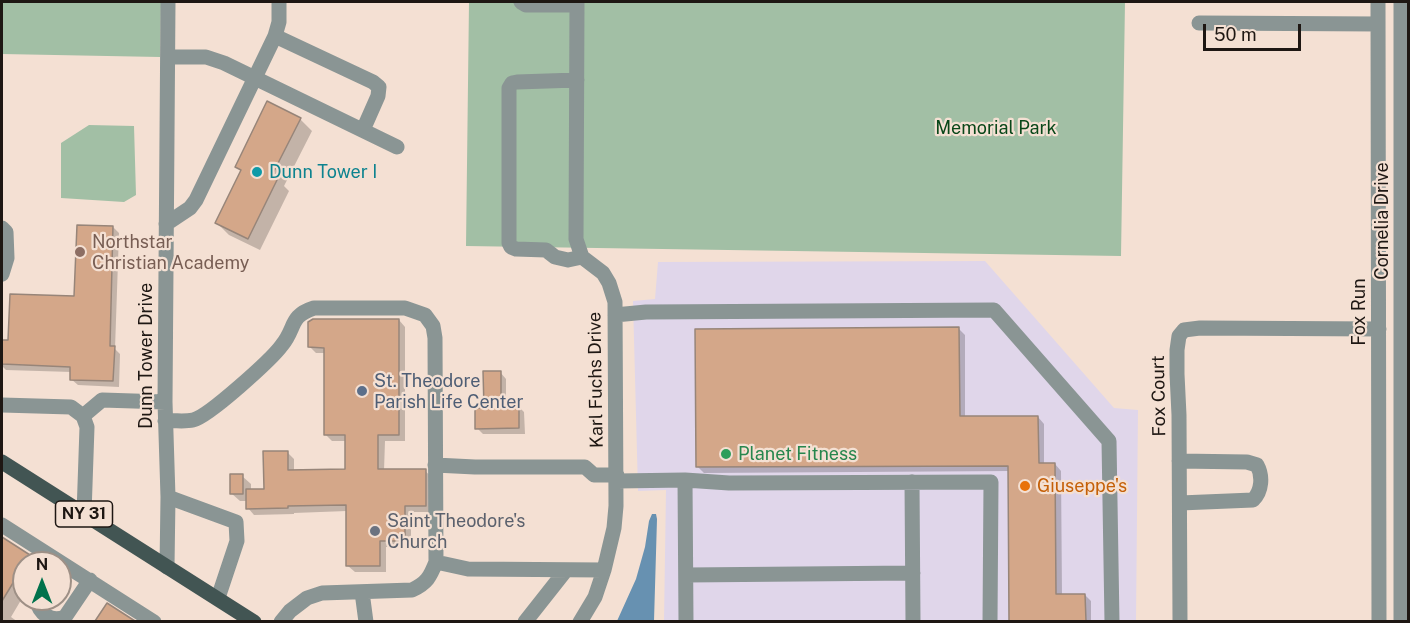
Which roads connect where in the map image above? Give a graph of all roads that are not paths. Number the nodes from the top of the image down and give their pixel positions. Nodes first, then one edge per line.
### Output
1 (168, 2) edge
2 (279, 2) edge
3 (521, 2) edge
4 (1378, 2) edge
5 (1401, 2) edge
6 (576, 3) edge
7 (1200, 23) dead end
8 (1378, 24) junction
9 (275, 36) junction
10 (168, 57) junction
11 (254, 78) junction
12 (576, 80) junction
13 (363, 130) junction
14 (397, 147) dead end
15 (166, 224) junction
16 (2, 228) edge
17 (582, 257) junction
18 (2, 274) edge
19 (615, 315) junction
20 (1379, 329) junction
21 (165, 402) junction
22 (2, 405) edge
23 (83, 416) junction
24 (165, 420) junction
25 (1179, 461) junction
26 (2, 462) edge
27 (435, 465) junction
28 (617, 478) junction
29 (686, 480) junction
30 (912, 482) junction
31 (168, 497) junction
32 (1180, 503) junction
33 (84, 514) junction
34 (2, 525) edge
35 (38, 551) edge
36 (436, 562) junction
37 (167, 567) junction
38 (566, 570) junction
39 (604, 570) junction
40 (72, 571) edge
41 (912, 573) junction
42 (686, 575) junction
43 (90, 580) junction
44 (362, 592) junction
45 (218, 598) junction
46 (72, 607) edge
47 (40, 611) edge
48 (69, 611) edge
49 (249, 620) edge
50 (154, 621) edge
51 (281, 621) edge
52 (366, 621) edge
53 (525, 621) edge
54 (580, 621) edge
55 (686, 621) edge
56 (913, 621) edge
57 (990, 621) edge
58 (1112, 621) edge
59 (1180, 621) edge
60 (1379, 621) edge
61 (1401, 621) edge

1 - 10 street, Dunn Tower Drive
2 - 9 street
3 - 6 street
4 - 8 street, Fox Run
5 - 61 street, Cornelia Drive
6 - 12 street
7 - 8 street
8 - 20 street, Fox Run
9 - 11 street
9 - 13 street
10 - 11 street
10 - 15 street, Dunn Tower Drive
11 - 13 street
11 - 15 street
12 - 17 street
12 - 17 street
13 - 14 street
15 - 21 street, Dunn Tower Drive
16 - 18 street
17 - 19 street, Karl Fuchs Drive
19 - 28 street, Karl Fuchs Drive
19 - 58 street
20 - 25 street, Fox Court
20 - 60 street, Fox Run
21 - 23 street
21 - 24 street, Dunn Tower Drive
22 - 23 street
23 - 33 street
24 - 27 street
24 - 31 street, Dunn Tower Drive
25 - 32 street, Fox Court
25 - 32 street
26 - 33 main road, NY 31
27 - 28 street
27 - 36 street
28 - 29 street
28 - 39 street, Karl Fuchs Drive
29 - 30 street
29 - 42 street
30 - 41 street
30 - 57 street
31 - 37 street, Dunn Tower Drive
31 - 45 street
32 - 59 street, Fox Court
33 - 37 main road, NY 31
34 - 35 street
36 - 38 street
36 - 44 street
37 - 45 main road, NY 31
38 - 39 street
38 - 53 street
39 - 54 street, Karl Fuchs Drive
40 - 43 street
41 - 42 street
41 - 56 street
42 - 55 street
43 - 46 street
43 - 50 street
44 - 51 street
44 - 52 street
45 - 49 main road, NY 31
47 - 48 street

